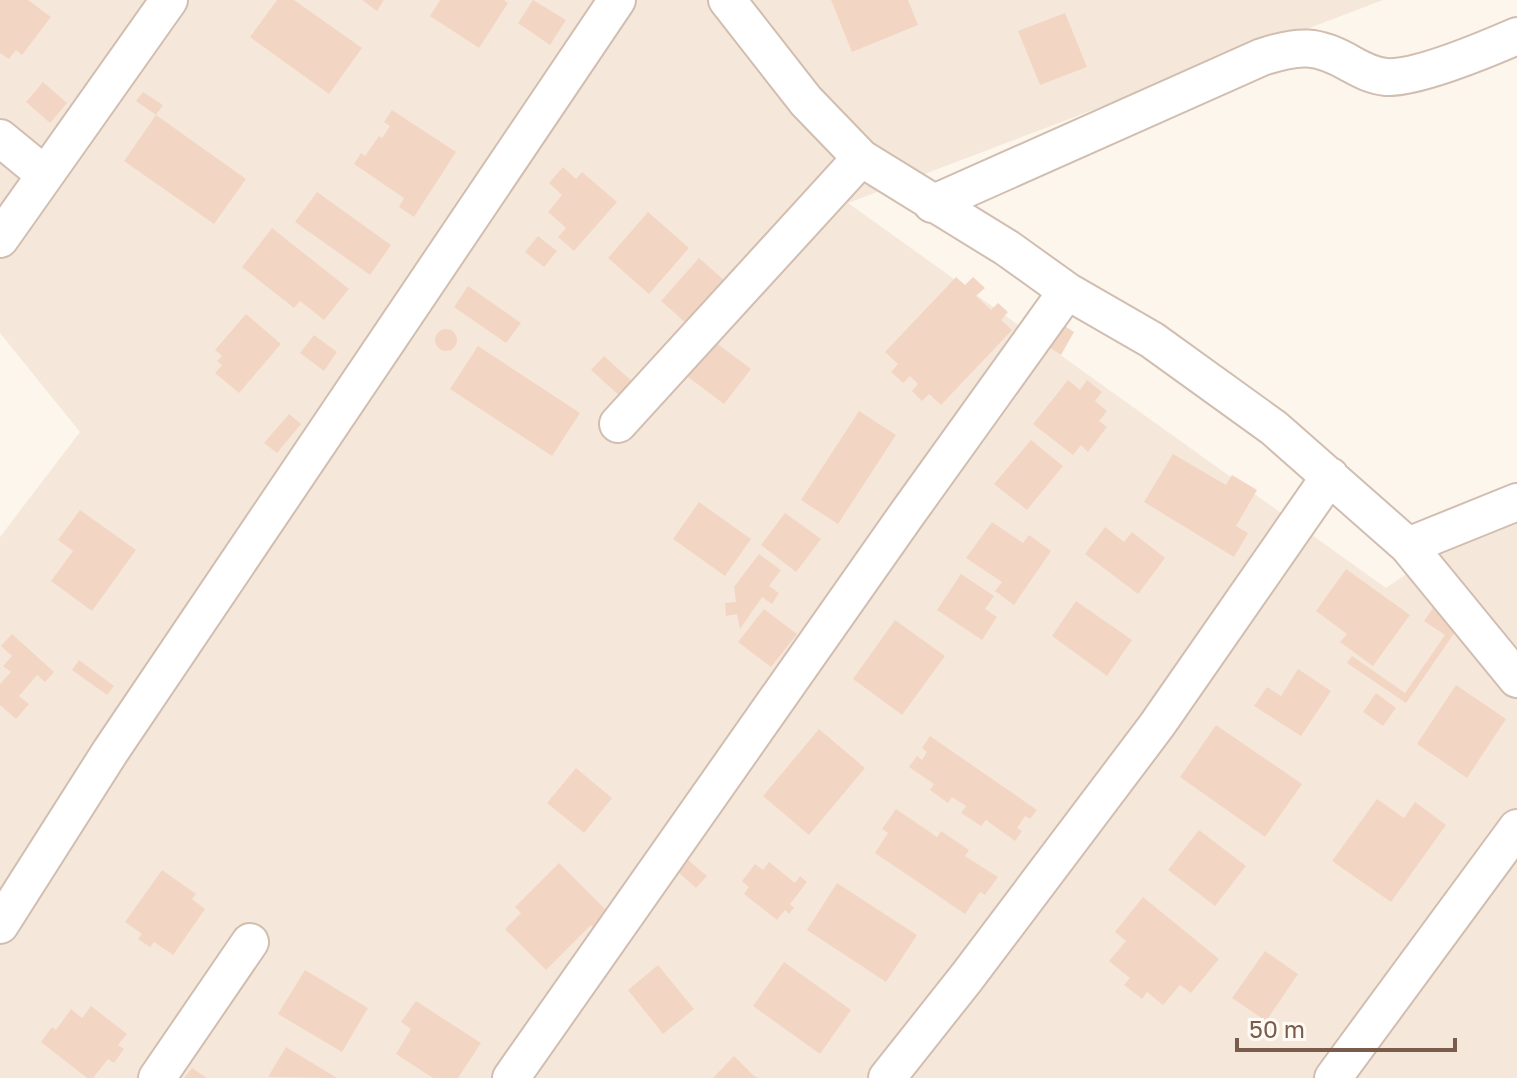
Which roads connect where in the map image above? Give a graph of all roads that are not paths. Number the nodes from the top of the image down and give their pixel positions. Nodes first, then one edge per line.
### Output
1 (169, 0) edge
2 (617, 0) edge
3 (727, 0) edge
4 (1517, 36) edge
5 (0, 138) edge
6 (861, 158) junction
7 (44, 174) junction
8 (932, 204) junction
9 (0, 239) edge
10 (1067, 291) junction
11 (618, 424) dead end
12 (1330, 476) junction
13 (1517, 502) edge
14 (1408, 546) junction
15 (1517, 679) edge
16 (1517, 828) edge
17 (0, 925) edge
18 (250, 942) dead end
19 (157, 1078) edge
20 (511, 1078) edge
21 (887, 1078) edge
22 (1333, 1078) edge

1 - 7 street
2 - 17 street
3 - 6 street
4 - 8 street
5 - 7 street
6 - 8 street
6 - 11 street
7 - 9 street
8 - 10 street
10 - 12 street
10 - 20 street
12 - 14 street
12 - 21 street
13 - 14 street
14 - 15 street
16 - 22 street
18 - 19 street

